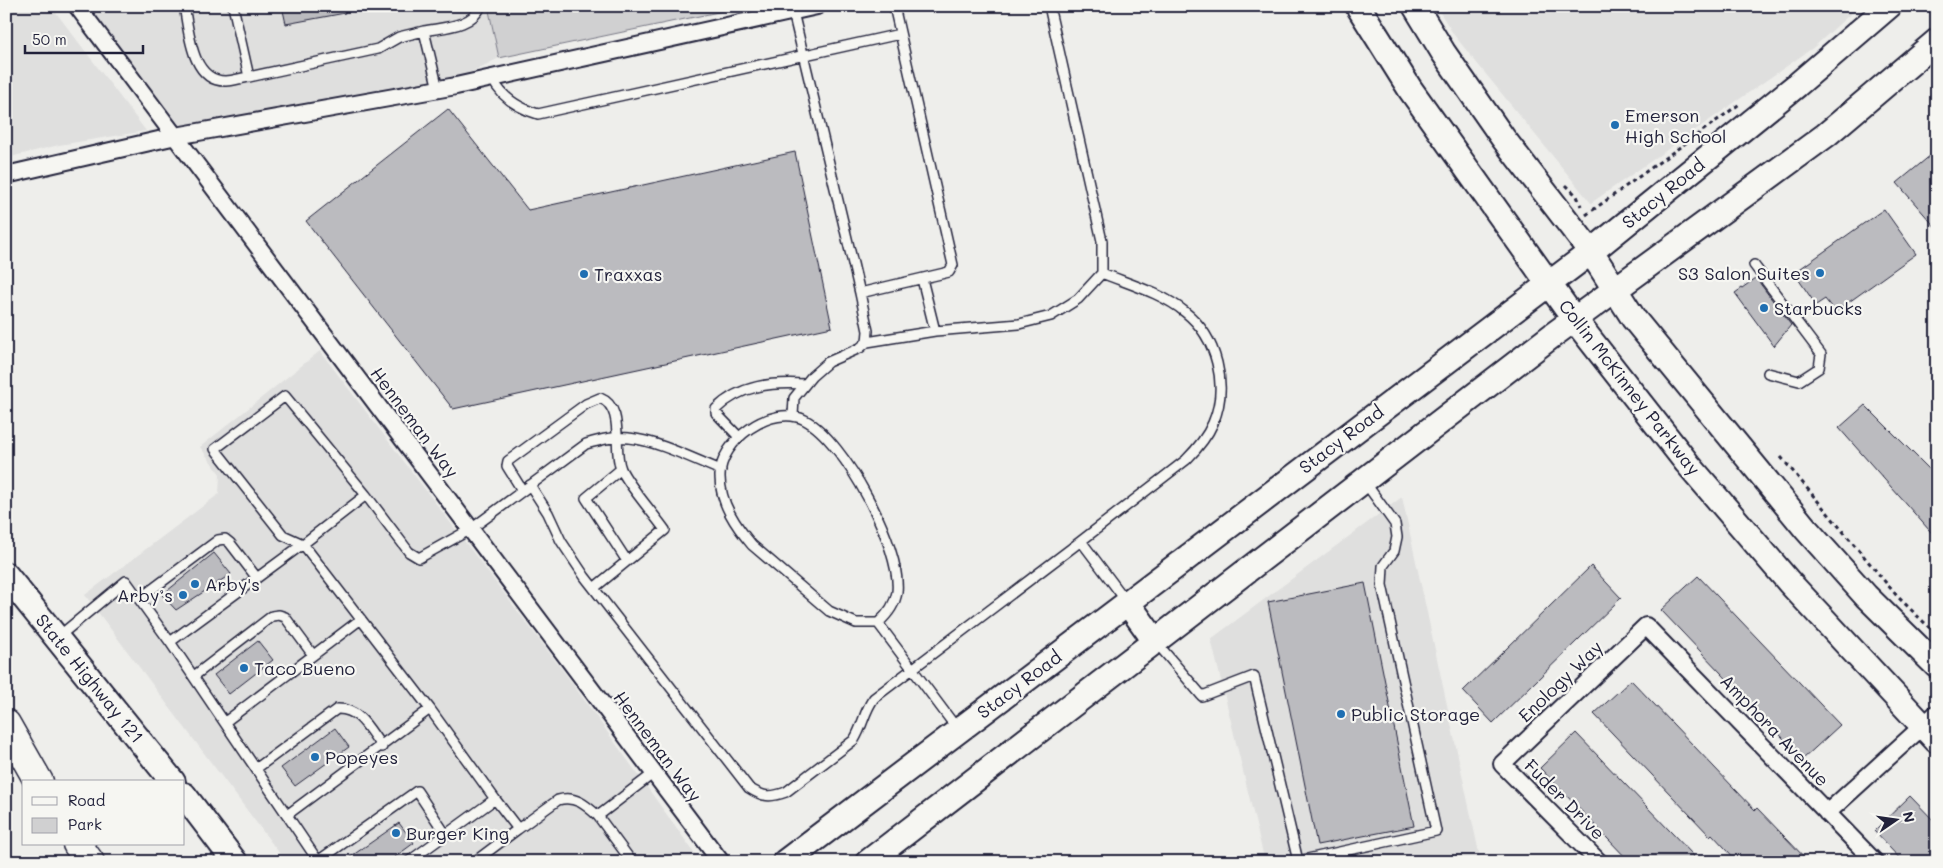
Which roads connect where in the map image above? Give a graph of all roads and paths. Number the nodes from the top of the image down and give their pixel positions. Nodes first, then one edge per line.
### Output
1 (78, 6) edge
2 (184, 6) edge
3 (233, 6) edge
4 (480, 6) edge
5 (817, 6) edge
6 (894, 6) edge
7 (1049, 6) edge
8 (1358, 6) edge
9 (1415, 6) edge
10 (1889, 6) edge
11 (792, 12) junction
12 (424, 31) junction
13 (900, 34) junction
14 (1937, 41) edge
15 (803, 56) junction
16 (249, 77) junction
17 (492, 78) junction
18 (438, 89) junction
19 (1744, 101) dead end
20 (176, 136) junction
21 (6, 175) edge
22 (1586, 215) dead end
23 (1591, 252) junction
24 (1754, 265) dead end
25 (1102, 273) junction
26 (922, 279) junction
27 (1549, 283) junction
28 (1616, 290) junction
29 (860, 293) junction
30 (1574, 319) junction
31 (935, 331) junction
32 (867, 342) junction
33 (1768, 373) dead end
34 (805, 384) junction
35 (793, 416) junction
36 (739, 437) junction
37 (616, 438) junction
38 (1781, 457) dead end
39 (621, 469) junction
40 (721, 470) junction
41 (1364, 480) junction
42 (526, 487) junction
43 (366, 495) junction
44 (471, 529) junction
45 (1081, 541) junction
46 (303, 544) junction
47 (627, 561) junction
48 (6, 574) edge
49 (257, 578) junction
50 (594, 588) junction
51 (139, 599) junction
52 (1127, 602) junction
53 (361, 620) junction
54 (878, 623) junction
55 (1646, 626) joint
56 (1937, 635) edge
57 (58, 637) junction
58 (1155, 640) junction
59 (170, 642) junction
60 (313, 655) junction
61 (1937, 666) edge
62 (911, 670) junction
63 (194, 676) junction
64 (430, 710) junction
65 (226, 722) junction
66 (6, 724) edge
67 (1932, 727) edge
68 (958, 730) junction
69 (382, 747) junction
70 (6, 752) edge
71 (1502, 764) joint
72 (257, 768) junction
73 (654, 773) junction
74 (27, 780) edge
75 (38, 780) edge
76 (171, 780) edge
77 (185, 796) edge
78 (495, 799) junction
79 (1827, 813) junction
80 (287, 815) junction
81 (598, 816) junction
82 (518, 829) junction
83 (446, 835) junction
84 (78, 846) edge
85 (318, 861) edge
86 (632, 861) edge
87 (90, 862) edge
88 (236, 862) edge
89 (408, 862) edge
90 (474, 862) edge
91 (720, 862) edge
92 (785, 862) edge
93 (868, 862) edge
94 (1598, 862) edge
95 (1875, 862) edge

1 - 20 street, Henneman Way
2 - 16 lane
3 - 16 lane
4 - 12 lane
5 - 11 street
6 - 13 lane
7 - 25 lane
8 - 27 main road, Collin McKinney Parkway
9 - 23 main road
10 - 23 main road, Stacy Road
11 - 15 lane
11 - 17 street
12 - 16 lane
12 - 18 lane
13 - 15 lane
13 - 26 lane
14 - 28 main road
15 - 17 lane
15 - 29 lane
17 - 18 street
18 - 20 street
19 - 22 path
20 - 21 street
20 - 44 street, Henneman Way
23 - 27 main road, Stacy Road
23 - 28 main road
24 - 33 lane
25 - 31 lane
25 - 45 lane
26 - 29 lane
26 - 31 lane
27 - 30 main road, Collin McKinney Parkway
27 - 52 main road, Stacy Road
28 - 30 main road
28 - 61 main road
29 - 32 lane
30 - 41 main road
30 - 67 main road, Collin McKinney Parkway
31 - 32 lane
32 - 34 lane
34 - 35 lane
34 - 36 lane
35 - 36 lane
35 - 54 lane
36 - 40 lane
37 - 39 lane
37 - 40 lane
37 - 42 lane
37 - 42 lane
38 - 56 path
39 - 47 lane
39 - 47 lane
40 - 54 lane
41 - 58 main road
41 - 58 lane
42 - 44 lane
42 - 50 lane
43 - 44 lane
43 - 46 lane
43 - 46 lane
44 - 73 street, Henneman Way
45 - 52 lane
45 - 62 lane
46 - 49 lane
46 - 53 lane
47 - 50 lane
48 - 57 main road, State Highway 121
49 - 51 lane
49 - 59 lane
50 - 62 lane
51 - 57 lane
51 - 59 lane
52 - 58 main road
52 - 68 main road, Stacy Road
53 - 60 lane
53 - 64 lane
54 - 62 lane
55 - 71 street, Enology Way
55 - 79 street, Amphora Avenue
57 - 76 main road, State Highway 121
58 - 93 main road
59 - 63 lane
60 - 63 lane
60 - 65 lane
62 - 68 lane
63 - 65 lane
64 - 69 lane
64 - 78 lane
65 - 72 lane
66 - 75 highway
67 - 79 street
68 - 92 main road, Stacy Road
69 - 72 lane
69 - 80 lane
70 - 74 highway
71 - 94 street, Fuder Drive
72 - 80 lane
73 - 81 lane
73 - 91 street, Henneman Way
77 - 88 main road
78 - 82 lane
78 - 83 lane
79 - 95 street, Amphora Avenue
80 - 85 lane
81 - 82 lane
81 - 86 lane
82 - 90 lane
83 - 85 lane
83 - 89 lane
84 - 87 highway

